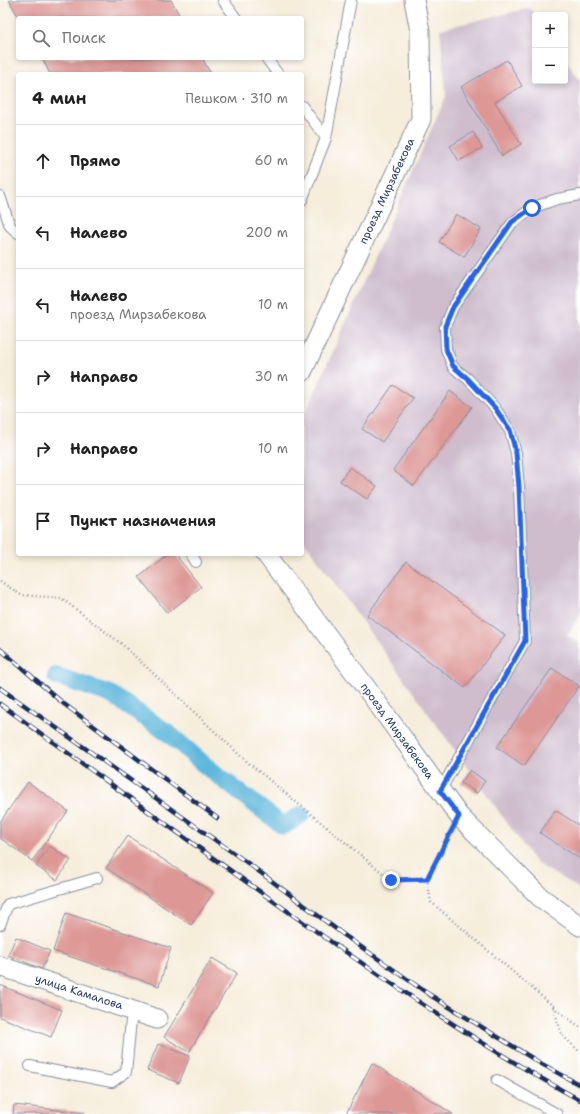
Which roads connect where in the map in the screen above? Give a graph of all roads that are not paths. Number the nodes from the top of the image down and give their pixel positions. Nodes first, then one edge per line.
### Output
1 (223, 0) edge
2 (352, 0) edge
3 (414, 0) edge
4 (235, 16) edge
5 (268, 60) edge
6 (276, 72) edge
7 (304, 109) edge
8 (326, 138) junction
9 (304, 195) edge
10 (580, 195) edge
11 (0, 196) edge
12 (16, 231) edge
13 (304, 368) edge
14 (267, 556) edge
15 (440, 791) junction
16 (97, 878) dead end
17 (0, 925) edge
18 (580, 926) edge
19 (0, 966) edge
20 (132, 1010) junction
21 (157, 1019) dead end
22 (30, 1066) dead end
23 (497, 1080) dead end
24 (557, 1114) edge

1 - 4 lane
2 - 8 lane
3 - 13 street, проезд Мирзабекова
5 - 6 lane
7 - 8 lane
8 - 9 lane
10 - 15 lane
11 - 12 lane
14 - 15 street, проезд Мирзабекова
15 - 18 street, проезд Мирзабекова
16 - 17 lane
19 - 20 street, улица Камалова
20 - 21 street, улица Камалова
20 - 22 lane
23 - 24 lane

